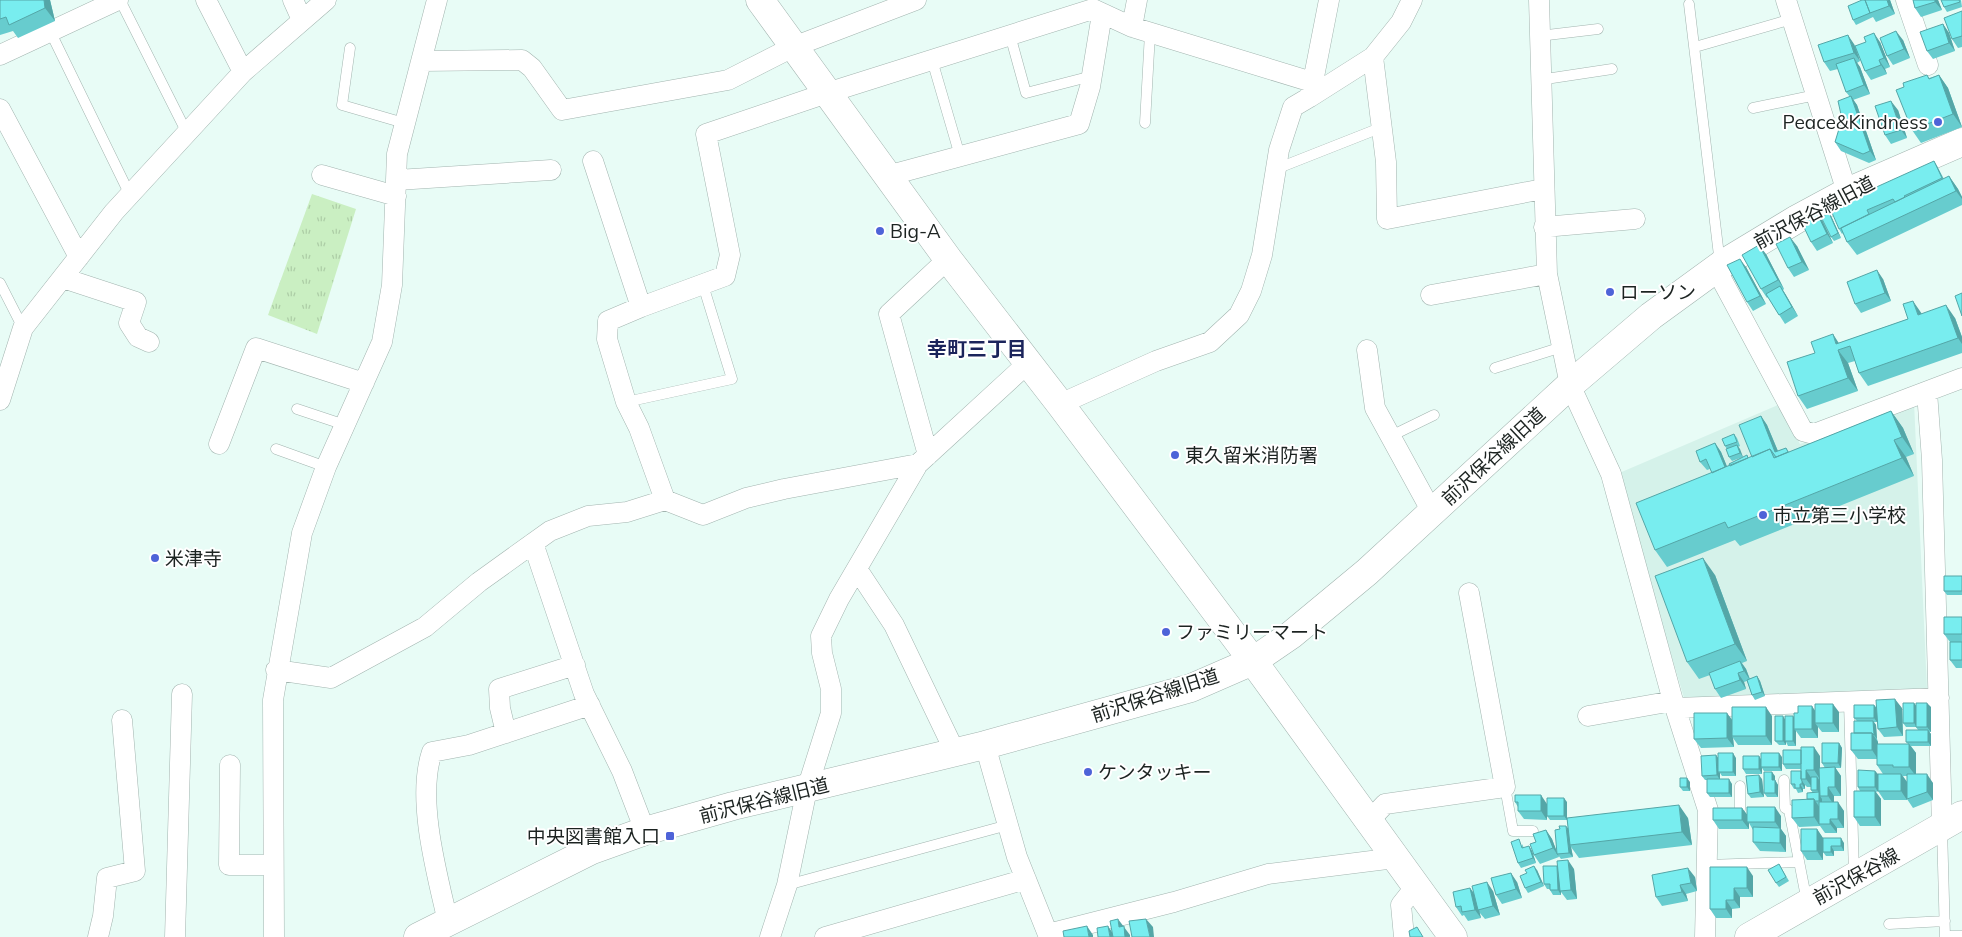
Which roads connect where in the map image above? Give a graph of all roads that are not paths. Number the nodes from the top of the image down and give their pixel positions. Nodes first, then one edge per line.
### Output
1 (119, 0) edge
2 (206, 0) edge
3 (292, 0) edge
4 (326, 0) edge
5 (437, 0) edge
6 (760, 0) edge
7 (916, 0) edge
8 (1137, 0) edge
9 (1329, 0) edge
10 (1412, 0) edge
11 (1539, 0) edge
12 (1906, 0) edge
13 (1690, 4) dead end
14 (1789, 9) edge
15 (1102, 14) junction
16 (302, 20) junction
17 (1598, 29) dead end
18 (1141, 30) junction
19 (50, 31) junction
20 (1010, 35) junction
21 (1539, 36) junction
22 (794, 47) junction
23 (1694, 47) junction
24 (350, 48) dead end
25 (0, 55) edge
26 (1373, 57) junction
27 (932, 60) junction
28 (421, 61) junction
29 (1928, 65) dead end
30 (1612, 69) dead end
31 (243, 72) junction
32 (1092, 76) junction
33 (1539, 80) junction
34 (1311, 90) junction
35 (827, 93) junction
36 (1816, 94) junction
37 (1753, 108) dead end
38 (0, 109) edge
39 (404, 123) junction
40 (1145, 123) dead end
41 (1380, 128) junction
42 (187, 133) junction
43 (7, 140) edge
44 (1962, 142) edge
45 (960, 156) junction
46 (593, 161) dead end
47 (1276, 169) junction
48 (552, 170) dead end
49 (322, 175) dead end
50 (888, 176) junction
51 (396, 188) junction
52 (1543, 189) junction
53 (1847, 192) junction
54 (130, 195) junction
55 (1635, 219) dead end
56 (1544, 226) junction
57 (79, 257) junction
58 (948, 258) junction
59 (1718, 267) junction
60 (1546, 274) junction
61 (63, 278) junction
62 (0, 283) edge
63 (702, 285) junction
64 (1431, 295) dead end
65 (641, 307) junction
66 (23, 328) junction
67 (149, 342) dead end
68 (1562, 347) junction
69 (1367, 350) dead end
70 (1028, 363) junction
71 (1494, 368) dead end
72 (1962, 378) edge
73 (364, 383) junction
74 (1570, 385) junction
75 (1927, 392) junction
76 (0, 400) edge
77 (626, 402) junction
78 (1060, 404) junction
79 (297, 409) dead end
80 (1434, 415) dead end
81 (345, 425) junction
82 (1391, 436) junction
83 (218, 444) dead end
84 (276, 449) dead end
85 (923, 459) junction
86 (326, 467) junction
87 (665, 500) junction
88 (1432, 512) junction
89 (532, 543) junction
90 (857, 569) junction
91 (1469, 593) dead end
92 (1252, 661) junction
93 (575, 665) junction
94 (276, 670) junction
95 (182, 694) dead end
96 (1939, 698) junction
97 (1849, 702) junction
98 (590, 705) junction
99 (1675, 705) junction
100 (1588, 716) dead end
101 (122, 720) dead end
102 (506, 732) junction
103 (985, 745) junction
104 (955, 752) junction
105 (230, 765) dead end
106 (1784, 780) dead end
107 (1740, 786) dead end
108 (1505, 787) junction
109 (807, 789) junction
110 (1741, 809) edge
111 (1369, 821) junction
112 (1952, 821) edge
113 (1008, 825) junction
114 (645, 831) junction
115 (1533, 831) dead end
116 (1395, 858) junction
117 (1798, 862) junction
118 (274, 865) junction
119 (1708, 865) junction
120 (1854, 877) junction
121 (1026, 879) junction
122 (786, 886) junction
123 (1416, 886) junction
124 (1807, 903) junction
125 (1945, 921) junction
126 (448, 922) junction
127 (1889, 924) dead end
128 (1049, 936) edge
129 (1962, 936) edge
130 (98, 937) edge
131 (175, 937) edge
132 (274, 937) edge
133 (418, 937) edge
134 (770, 937) edge
135 (825, 937) edge
136 (1404, 937) edge
137 (1453, 937) edge
138 (1705, 937) edge
139 (1749, 937) edge
140 (1945, 937) edge

1 - 19 street
1 - 42 lane
2 - 31 street
3 - 16 street
4 - 16 street
5 - 28 street
6 - 22 street
7 - 22 street
8 - 18 street
9 - 34 street
10 - 26 street
11 - 21 street
12 - 29 street
13 - 23 lane
14 - 23 lane
14 - 36 street
15 - 18 street
15 - 20 street
15 - 32 street
16 - 31 street
17 - 21 lane
18 - 34 street
18 - 40 lane
19 - 25 street
19 - 54 lane
20 - 27 street
20 - 32 lane
21 - 33 street
22 - 28 street
22 - 35 street
23 - 59 lane
24 - 39 lane
26 - 34 street
26 - 41 street
27 - 35 street
27 - 45 lane
28 - 39 street
30 - 33 lane
31 - 42 street
32 - 45 street
33 - 52 street
34 - 47 street
35 - 50 street
35 - 63 street
36 - 37 lane
36 - 53 street
38 - 43 street
39 - 51 street
41 - 47 lane
41 - 52 street
42 - 54 street
43 - 57 street
44 - 53 street, 前沢保谷線旧道
45 - 50 street
46 - 65 street
47 - 78 street
48 - 51 street
49 - 51 street
50 - 58 street
51 - 73 street
52 - 56 street
53 - 59 street, 前沢保谷線旧道
54 - 57 street
55 - 56 street
56 - 60 street
57 - 61 street
58 - 70 street
58 - 85 street
59 - 74 street, 前沢保谷線旧道
59 - 75 street
60 - 64 street
60 - 68 street
61 - 66 street
61 - 67 street
62 - 66 lane
63 - 65 street
63 - 77 lane
65 - 77 street
66 - 76 street
68 - 71 lane
68 - 74 street
69 - 82 street
70 - 78 street
70 - 85 street
72 - 75 street
73 - 81 street
73 - 83 street
74 - 88 street, 前沢保谷線旧道
74 - 99 street
75 - 96 street
77 - 87 street
78 - 92 street
79 - 81 lane
80 - 82 lane
81 - 86 street
82 - 88 street
84 - 86 lane
85 - 87 street
85 - 90 street
86 - 94 street
87 - 89 street
88 - 92 street, 前沢保谷線旧道
89 - 93 street
89 - 94 street
90 - 104 street
90 - 109 street
91 - 108 street
92 - 103 street, 前沢保谷線旧道
92 - 111 street
93 - 98 street
93 - 102 street
94 - 118 street
95 - 131 street
96 - 97 street
96 - 112 street
97 - 99 street
97 - 120 lane
98 - 102 street
98 - 114 street
99 - 100 street
99 - 119 street
101 - 130 street
102 - 126 street
103 - 104 street, 前沢保谷線旧道
103 - 113 street
104 - 109 street, 前沢保谷線旧道
105 - 118 street
106 - 117 lane
107 - 110 lane
108 - 111 street
108 - 115 lane
109 - 114 street, 前沢保谷線旧道
109 - 122 street
111 - 116 street
112 - 120 street, 前沢保谷線
112 - 125 lane
113 - 121 street
113 - 122 lane
114 - 126 street, 前沢保谷線旧道
116 - 123 street
116 - 128 street
117 - 119 lane
117 - 124 lane
118 - 132 street
119 - 138 street
120 - 124 street, 前沢保谷線
121 - 128 street
121 - 135 street
122 - 134 street
123 - 136 street
123 - 137 street
124 - 139 street, 前沢保谷線
125 - 127 lane
125 - 140 lane
126 - 133 street, 前沢保谷線旧道
129 - 140 lane

